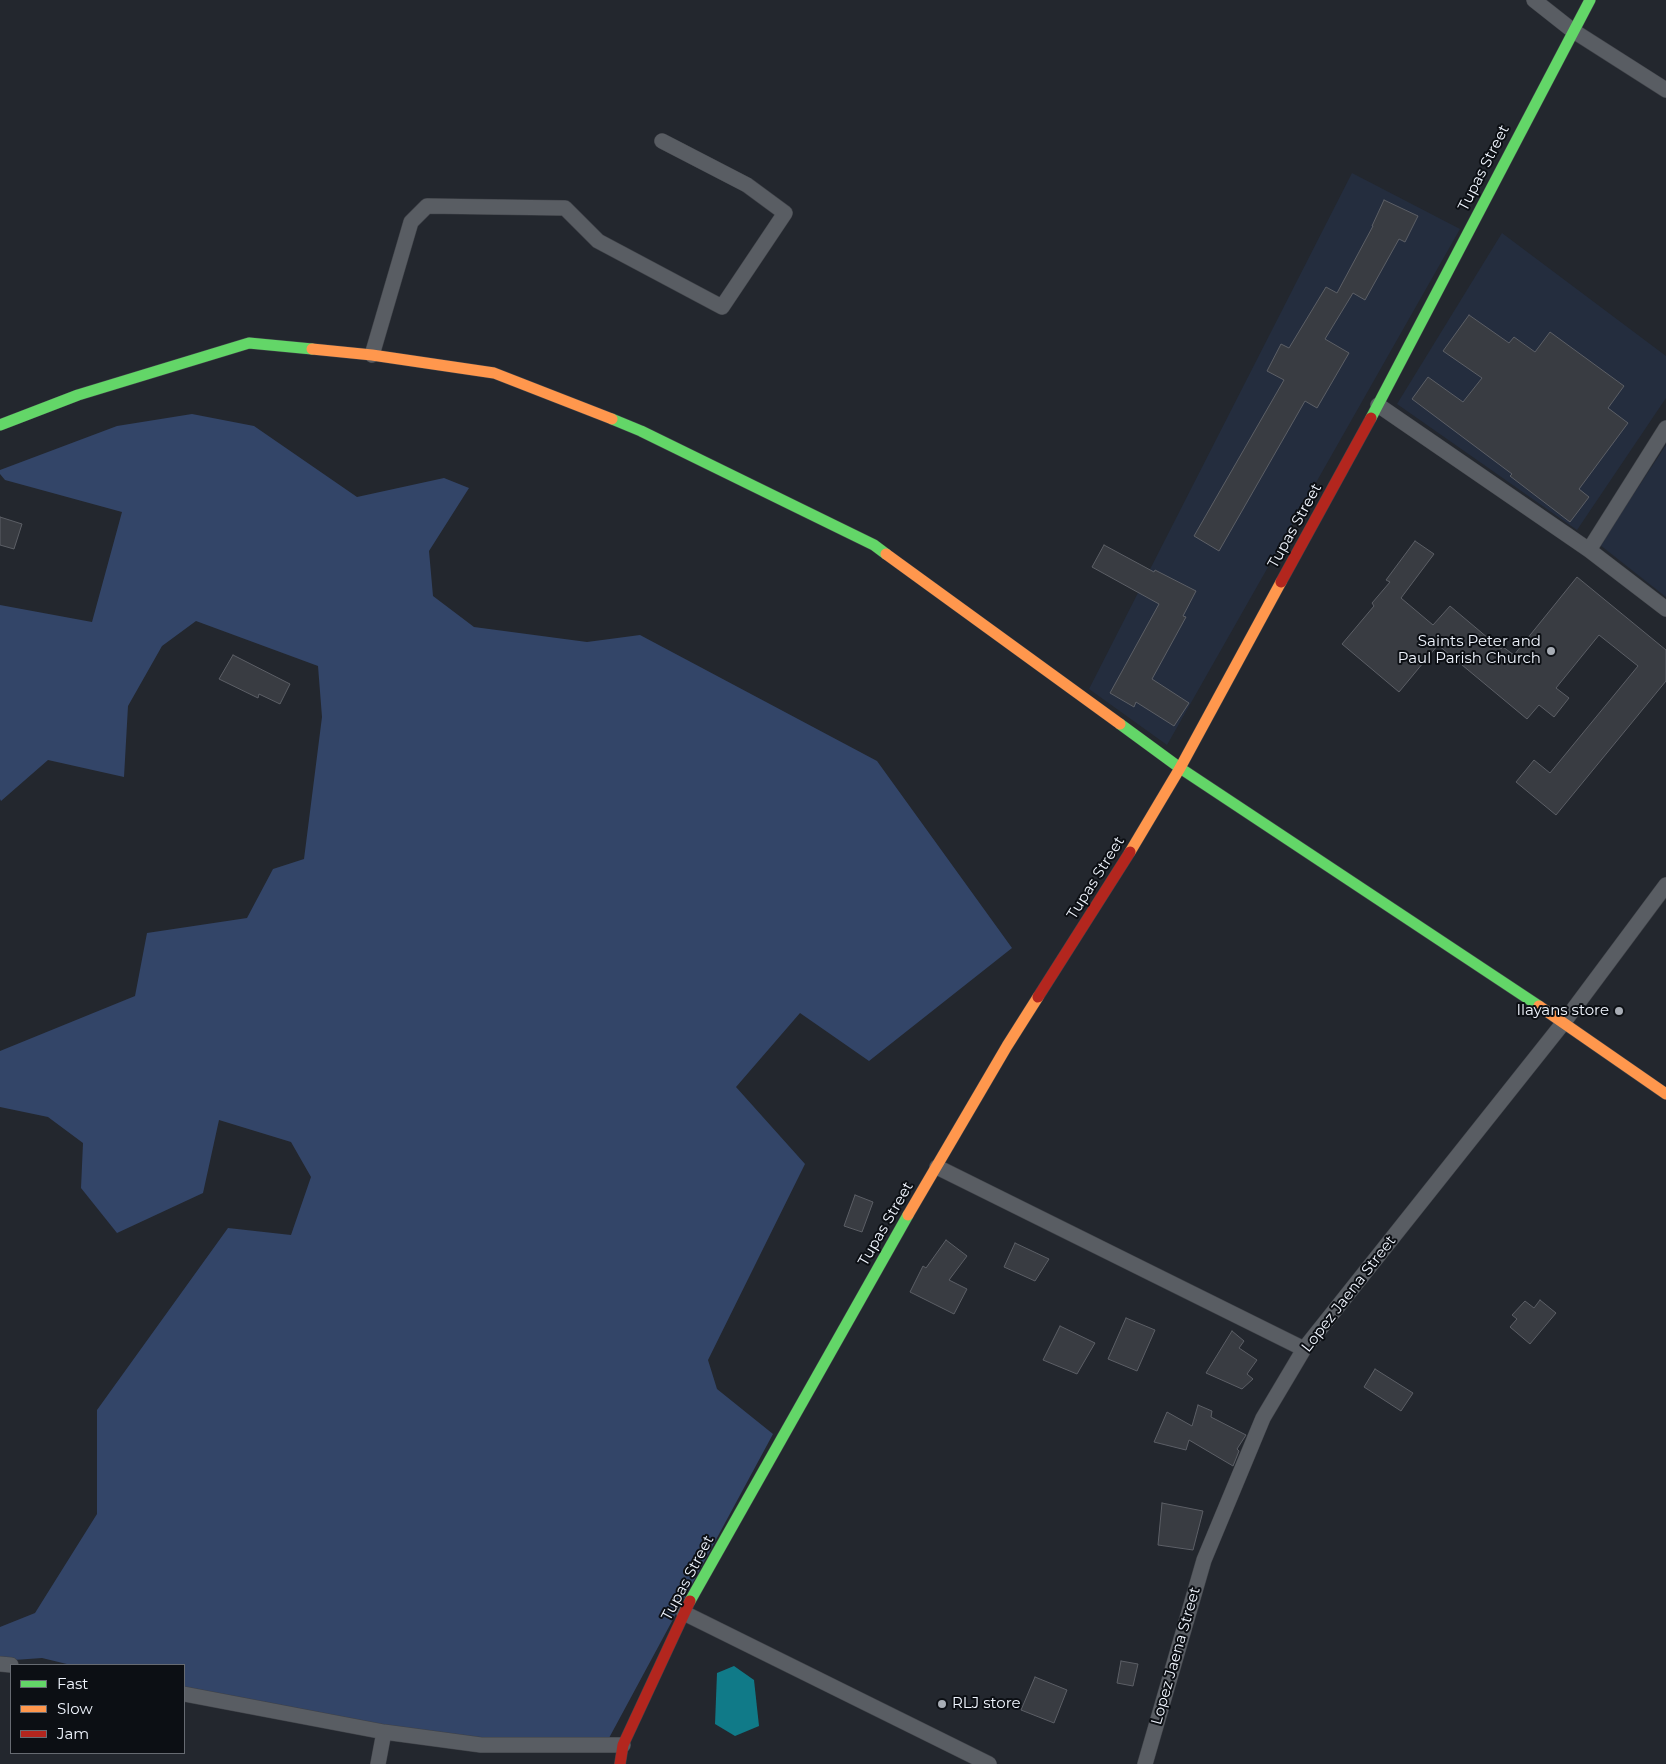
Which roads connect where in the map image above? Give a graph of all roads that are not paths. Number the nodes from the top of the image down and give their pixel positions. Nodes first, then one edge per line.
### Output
1 (1534, 0) edge
2 (1590, 0) edge
3 (1572, 30) junction
4 (1666, 90) edge
5 (662, 141) dead end
6 (372, 355) junction
7 (1378, 405) junction
8 (0, 425) edge
9 (1666, 428) edge
10 (1590, 550) junction
11 (1666, 609) edge
12 (1180, 768) junction
13 (1666, 885) edge
14 (1564, 1022) junction
15 (1666, 1094) edge
16 (937, 1167) junction
17 (1304, 1349) junction
18 (684, 1614) junction
19 (185, 1694) edge
20 (384, 1732) junction
21 (623, 1745) junction
22 (378, 1764) edge
23 (620, 1764) edge
24 (989, 1764) edge
25 (1145, 1764) edge

1 - 3 street
2 - 3 street, Tupas Street
3 - 4 street
3 - 7 street, Tupas Street
5 - 6 street
6 - 8 street
6 - 12 street
7 - 10 street
7 - 12 street, Tupas Street
9 - 10 street
10 - 11 street
12 - 14 street
12 - 16 street, Tupas Street
13 - 14 street, Lopez Jaena Street
14 - 15 street
14 - 17 street, Lopez Jaena Street
16 - 17 street
16 - 18 street, Tupas Street
17 - 25 street, Lopez Jaena Street
18 - 21 street, Tupas Street
18 - 24 street
19 - 20 street
20 - 21 street
20 - 22 street
21 - 23 street, Tupas Street

